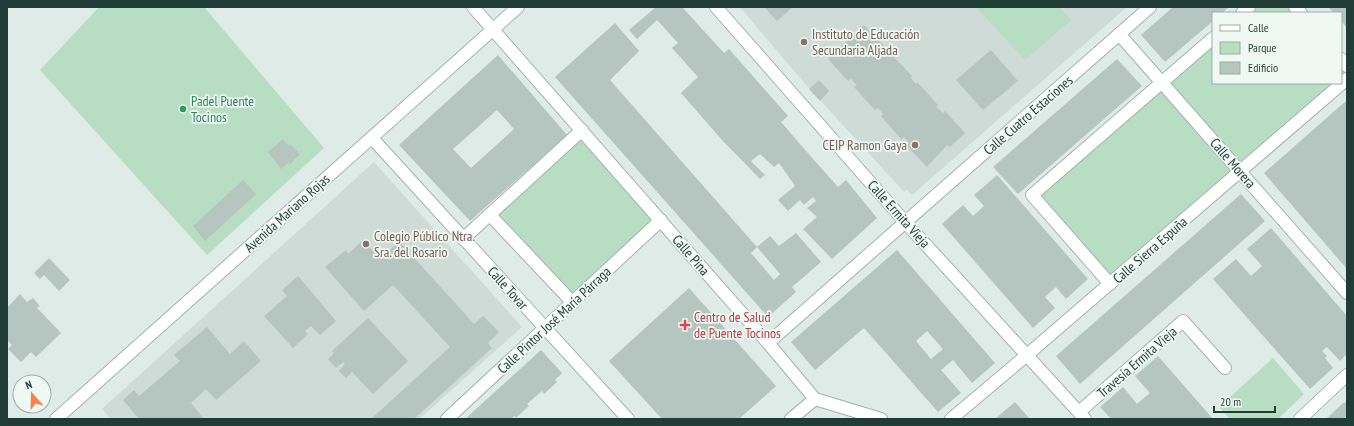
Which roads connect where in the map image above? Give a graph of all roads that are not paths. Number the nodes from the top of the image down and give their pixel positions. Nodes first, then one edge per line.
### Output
1 (473, 7) edge
2 (518, 7) edge
3 (716, 7) edge
4 (1150, 7) edge
5 (494, 29) junction
6 (1119, 34) junction
7 (1212, 39) edge
8 (1162, 82) junction
9 (1341, 84) edge
10 (582, 130) junction
11 (372, 138) junction
12 (1240, 172) junction
13 (490, 215) junction
14 (661, 220) junction
15 (906, 222) junction
16 (463, 239) junction
17 (1110, 284) junction
18 (1347, 293) edge
19 (573, 303) junction
20 (545, 329) junction
21 (768, 343) junction
22 (1028, 355) junction
23 (1226, 368) dead end
24 (1347, 375) edge
25 (815, 399) junction
26 (861, 415) edge
27 (1082, 416) edge
28 (56, 419) edge
29 (447, 419) edge
30 (628, 419) edge
31 (791, 419) edge
32 (881, 419) edge
33 (951, 419) edge
34 (1300, 419) edge

1 - 5 street, Calle Pina
2 - 5 street, Avenida Mariano Rojas
3 - 15 street, Calle Ermita Vieja
4 - 6 street, Calle Cuatro Estaciones
5 - 10 street, Calle Pina
5 - 11 street, Avenida Mariano Rojas
6 - 8 street, Calle Morera
6 - 15 street, Calle Cuatro Estaciones
7 - 8 street
8 - 12 street, Calle Morera
8 - 17 street
9 - 12 street, Calle Sierra Espuña
10 - 13 street
10 - 14 street, Calle Pina
11 - 16 street, Calle Tovar
11 - 28 street, Avenida Mariano Rojas
12 - 17 street, Calle Sierra Espuña
12 - 18 street, Calle Morera
13 - 16 street
13 - 19 street
14 - 19 street, Calle Pintor José María Párraga
14 - 21 street, Calle Pina
15 - 21 street
15 - 22 street, Calle Ermita Vieja
16 - 20 street, Calle Tovar
17 - 22 street, Calle Sierra Espuña
19 - 20 street, Calle Pintor José María Párraga
20 - 29 street, Calle Pintor José María Párraga
20 - 30 street, Calle Tovar
21 - 25 street, Calle Pina
22 - 27 street, Calle Ermita Vieja
22 - 33 street, Calle Sierra Espuña
23 - 27 street, Travesía Ermita Vieja
24 - 34 street
25 - 26 street
25 - 31 street
26 - 32 street

